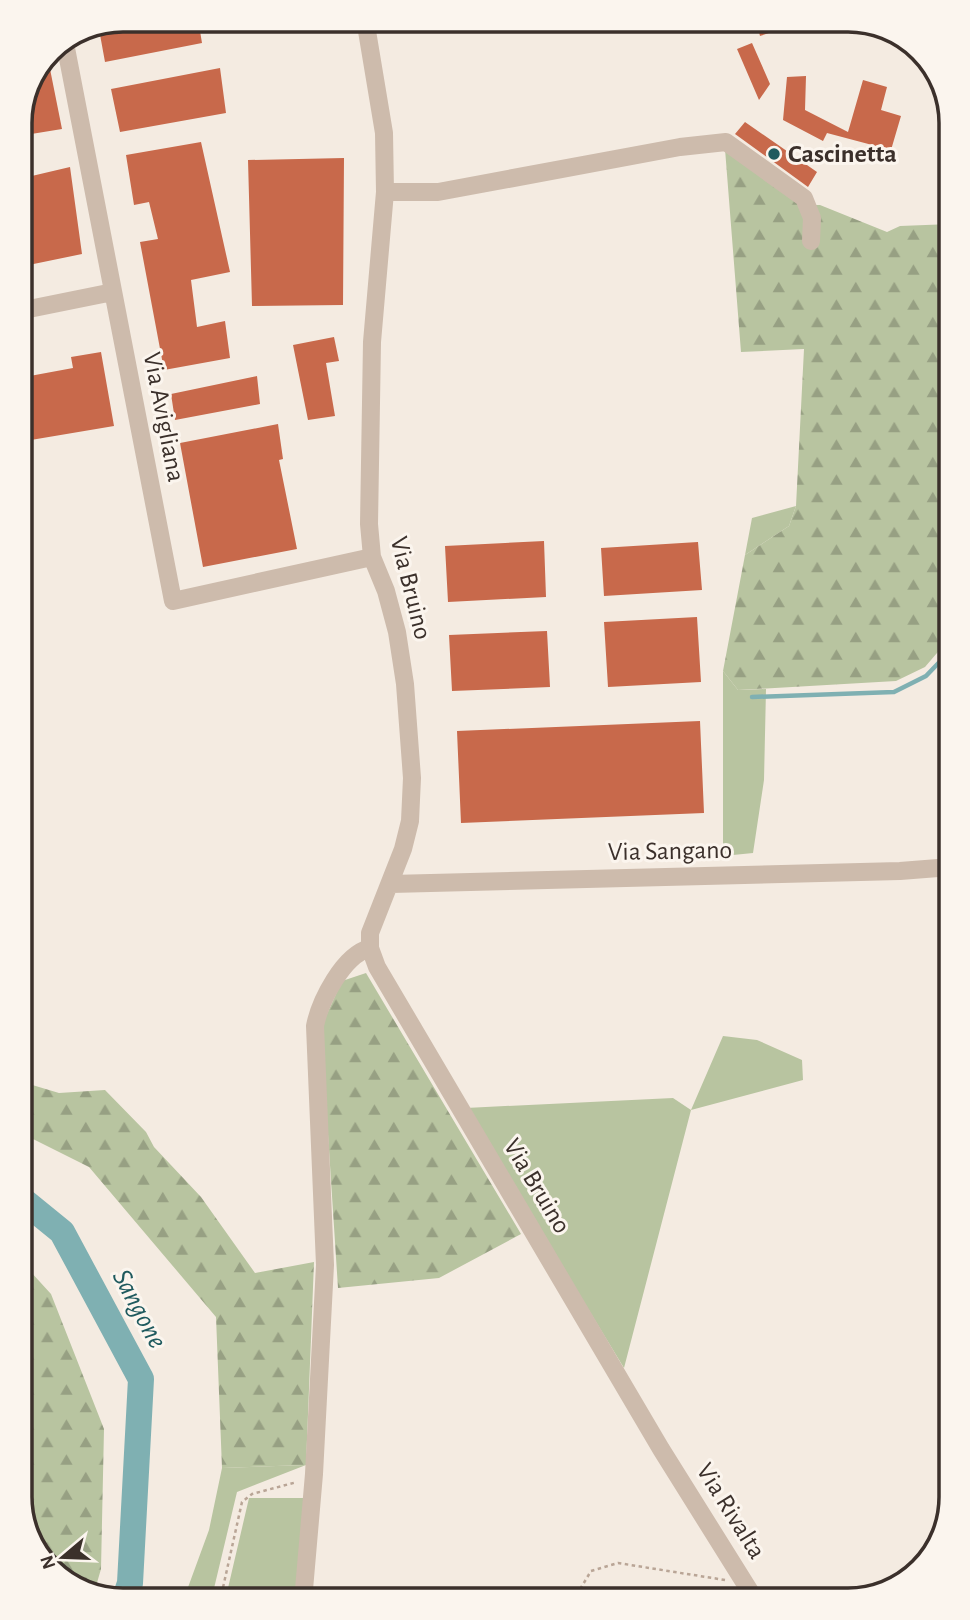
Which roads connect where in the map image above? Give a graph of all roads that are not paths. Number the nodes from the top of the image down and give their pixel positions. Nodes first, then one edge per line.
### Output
1 (367, 32) edge
2 (67, 51) edge
3 (385, 192) junction
4 (811, 241) dead end
5 (113, 292) junction
6 (32, 308) edge
7 (372, 558) junction
8 (939, 868) edge
9 (391, 884) junction
10 (370, 948) junction
11 (661, 1448) joint
12 (303, 1588) edge
13 (748, 1588) edge

1 - 3 street, Via Bruino
2 - 5 street, Via Avigliana
3 - 4 street
3 - 7 street, Via Bruino
5 - 6 street
5 - 7 street, Via Avigliana
7 - 9 street, Via Bruino
8 - 9 street, Via Sangano
9 - 10 street, Via Bruino
10 - 11 street, Via Bruino
10 - 12 street
11 - 13 street, Via Rivalta

